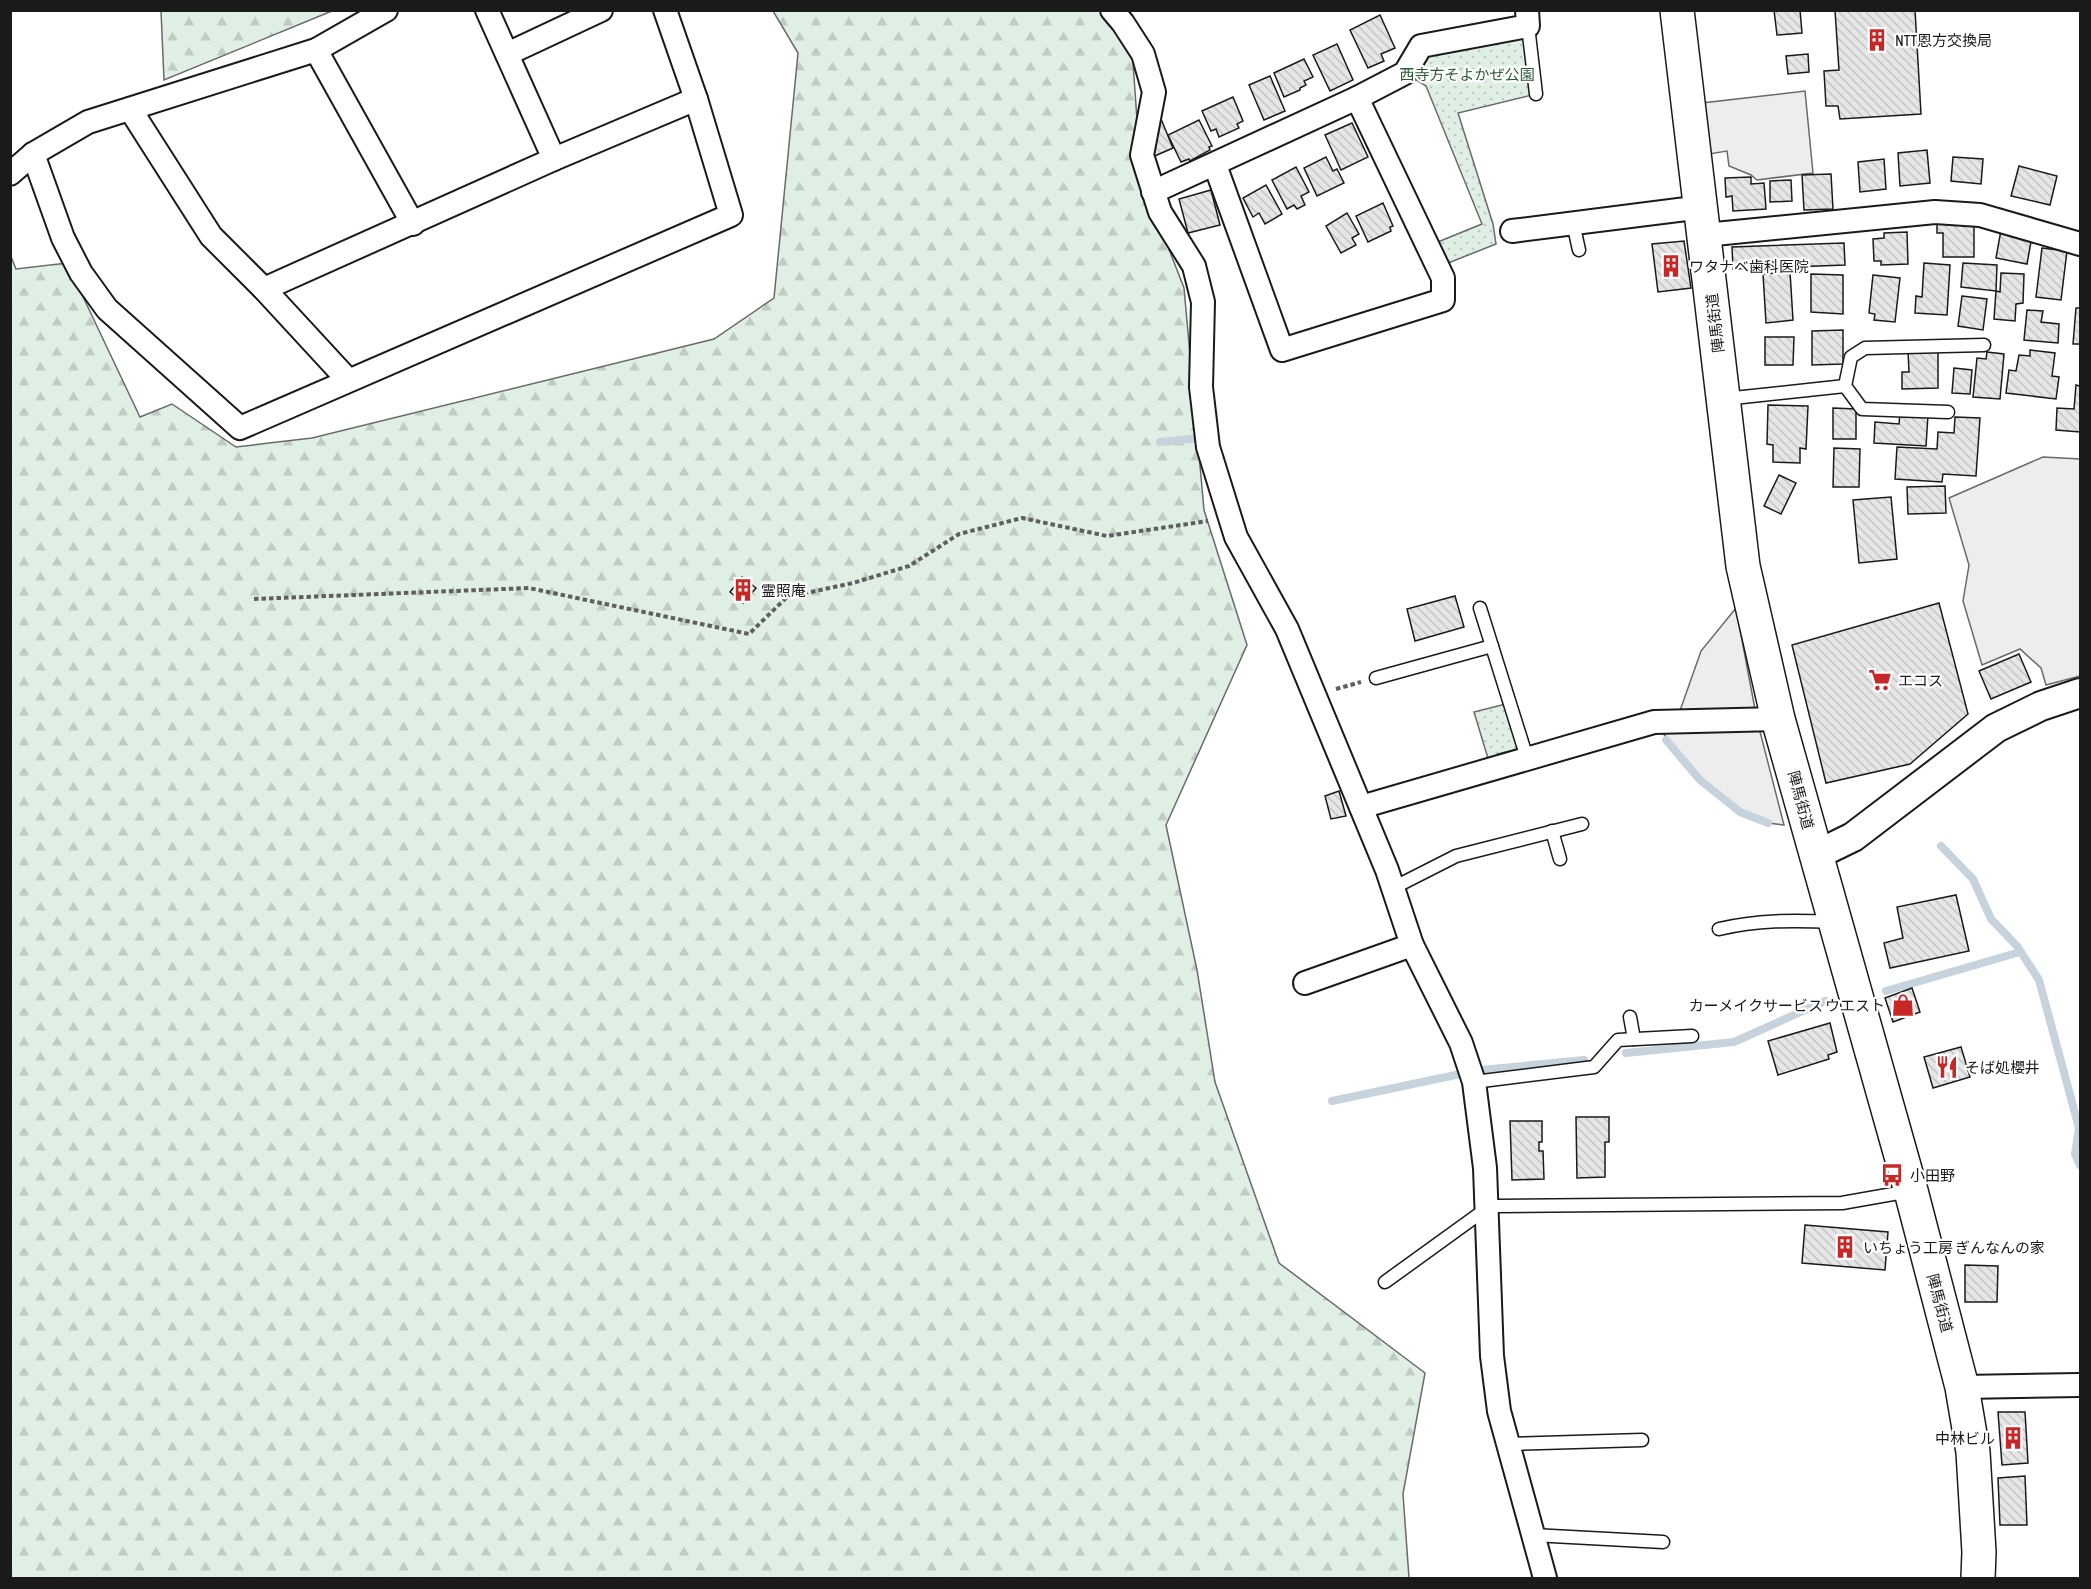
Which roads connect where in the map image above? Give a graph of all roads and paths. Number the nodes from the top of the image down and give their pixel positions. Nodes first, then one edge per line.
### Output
1 (386, 10) edge
2 (487, 10) edge
3 (601, 10) edge
4 (665, 10) edge
5 (1112, 10) edge
6 (1677, 10) edge
7 (1528, 18) edge
8 (316, 50) junction
9 (507, 54) junction
10 (1536, 94) dead end
11 (1357, 98) junction
12 (696, 99) junction
13 (130, 109) junction
14 (33, 154) junction
15 (554, 159) junction
16 (1215, 165) junction
17 (10, 174) edge
18 (1153, 192) junction
19 (1703, 221) junction
20 (1573, 223) junction
21 (413, 224) junction
22 (1512, 231) dead end
23 (2080, 244) edge
24 (1579, 250) dead end
25 (264, 289) junction
26 (1984, 345) dead end
27 (348, 380) junction
28 (1845, 386) junction
29 (1724, 399) junction
30 (1948, 412) dead end
31 (1230, 518) junction
32 (254, 599) dead end
33 (1480, 608) dead end
34 (1492, 646) junction
35 (1376, 678) joint
36 (1334, 690) dead end
37 (2080, 693) edge
38 (1778, 719) junction
39 (1527, 758) junction
40 (1361, 807) junction
41 (1582, 824) dead end
42 (1552, 831) junction
43 (1816, 855) junction
44 (1560, 859) dead end
45 (1394, 888) junction
46 (1834, 922) junction
47 (1719, 929) dead end
48 (1412, 945) junction
49 (1305, 983) dead end
50 (1630, 1017) dead end
51 (1692, 1036) dead end
52 (1634, 1039) junction
53 (1474, 1082) junction
54 (1911, 1191) junction
55 (1486, 1209) junction
56 (1385, 1282) dead end
57 (2080, 1385) edge
58 (1962, 1387) junction
59 (1642, 1440) dead end
60 (1507, 1444) junction
61 (1533, 1536) junction
62 (1663, 1542) dead end
63 (1545, 1578) edge
64 (1978, 1578) edge

1 - 8 street
2 - 9 street
3 - 9 street
4 - 12 street
5 - 18 street
6 - 19 main road, 陣馬街道
7 - 10 lane
7 - 11 street
8 - 13 street
8 - 21 street
9 - 15 street
11 - 16 street
11 - 16 street
12 - 15 street
12 - 27 street
13 - 14 street
13 - 25 street
14 - 17 street
14 - 27 street
15 - 21 street
16 - 18 street
18 - 31 street
19 - 20 street
19 - 23 street
19 - 29 main road, 陣馬街道
20 - 22 street
20 - 24 lane
21 - 25 street
25 - 27 street
26 - 28 lane
28 - 29 lane
28 - 30 lane
29 - 38 main road, 陣馬街道
31 - 32 path
31 - 40 street
33 - 34 lane
34 - 35 lane
34 - 39 lane
35 - 36 path
37 - 43 street
38 - 39 street
38 - 43 main road, 陣馬街道
39 - 40 street
40 - 45 street
41 - 42 lane
42 - 44 lane
42 - 45 lane
43 - 46 main road, 陣馬街道
45 - 48 street
46 - 47 lane
46 - 54 main road, 陣馬街道
48 - 49 street
48 - 53 street
50 - 52 lane
51 - 52 lane
52 - 53 lane
53 - 55 street
54 - 55 lane
54 - 58 main road, 陣馬街道
55 - 56 lane
55 - 60 street
57 - 58 street
58 - 64 main road, 陣馬街道
59 - 60 lane
60 - 61 street
61 - 62 lane
61 - 63 street

